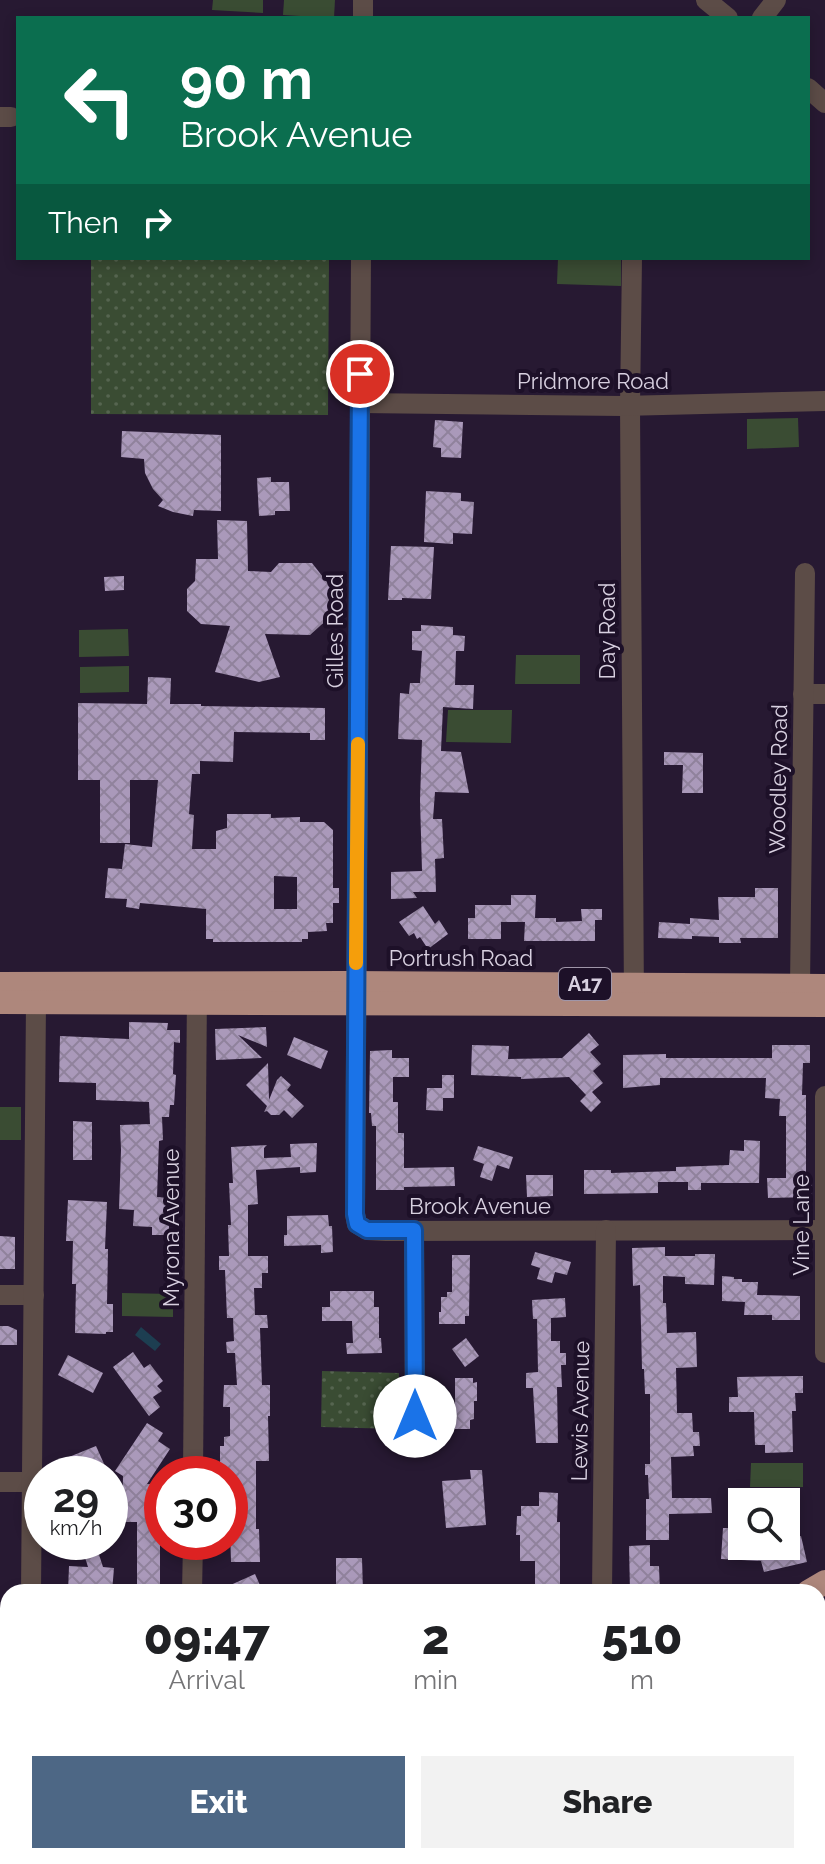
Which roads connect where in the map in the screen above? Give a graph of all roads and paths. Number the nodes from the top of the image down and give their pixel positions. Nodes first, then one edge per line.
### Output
1 (706, 0) edge
2 (776, 0) edge
3 (726, 16) edge
4 (764, 16) edge
5 (810, 90) edge
6 (825, 103) edge
7 (361, 260) edge
8 (632, 260) edge
9 (825, 401) edge
10 (360, 403) junction
11 (630, 406) junction
12 (805, 573) dead end
13 (803, 694) junction
14 (825, 694) edge
15 (0, 984) edge
16 (800, 986) junction
17 (825, 986) edge
18 (196, 992) junction
19 (356, 994) junction
20 (633, 994) junction
21 (36, 1001) junction
22 (0, 1002) edge
23 (825, 1005) edge
24 (825, 1096) edge
25 (414, 1230) junction
26 (606, 1230) junction
27 (824, 1230) edge
28 (0, 1295) edge
29 (34, 1295) junction
30 (825, 1353) edge
31 (429, 1433) dead end
32 (32, 1456) edge
33 (193, 1456) edge
34 (0, 1482) edge
35 (24, 1482) edge
36 (31, 1560) edge
37 (193, 1560) edge
38 (31, 1584) edge
39 (192, 1584) edge
40 (602, 1584) edge

1 - 3 street
2 - 4 street
5 - 6 street
7 - 10 street, Gilles Road
8 - 11 street, Day Road
9 - 11 street, Pridmore Road
10 - 11 street, Pridmore Road
10 - 19 street, Gilles Road
11 - 20 street, Day Road
12 - 13 street, Woodley Road
13 - 14 street
13 - 16 street, Woodley Road
15 - 18 highway, Portrush Road / A17
16 - 17 highway, Portrush Road / A17
16 - 20 highway, Portrush Road / A17
18 - 19 highway, Portrush Road / A17
18 - 21 highway, Portrush Road / A17
18 - 33 street, Myrona Avenue
19 - 20 highway, Portrush Road / A17
19 - 25 street, Brook Avenue
20 - 23 highway, Portrush Road / A17
21 - 22 highway, Portrush Road / A17
21 - 29 street
24 - 27 street, Vine Lane
25 - 26 street, Brook Avenue
25 - 31 street
26 - 27 street, Brook Avenue
26 - 40 street, Lewis Avenue
27 - 30 street, Vine Lane
28 - 29 street
29 - 32 street
34 - 35 street
36 - 38 street
37 - 39 street

